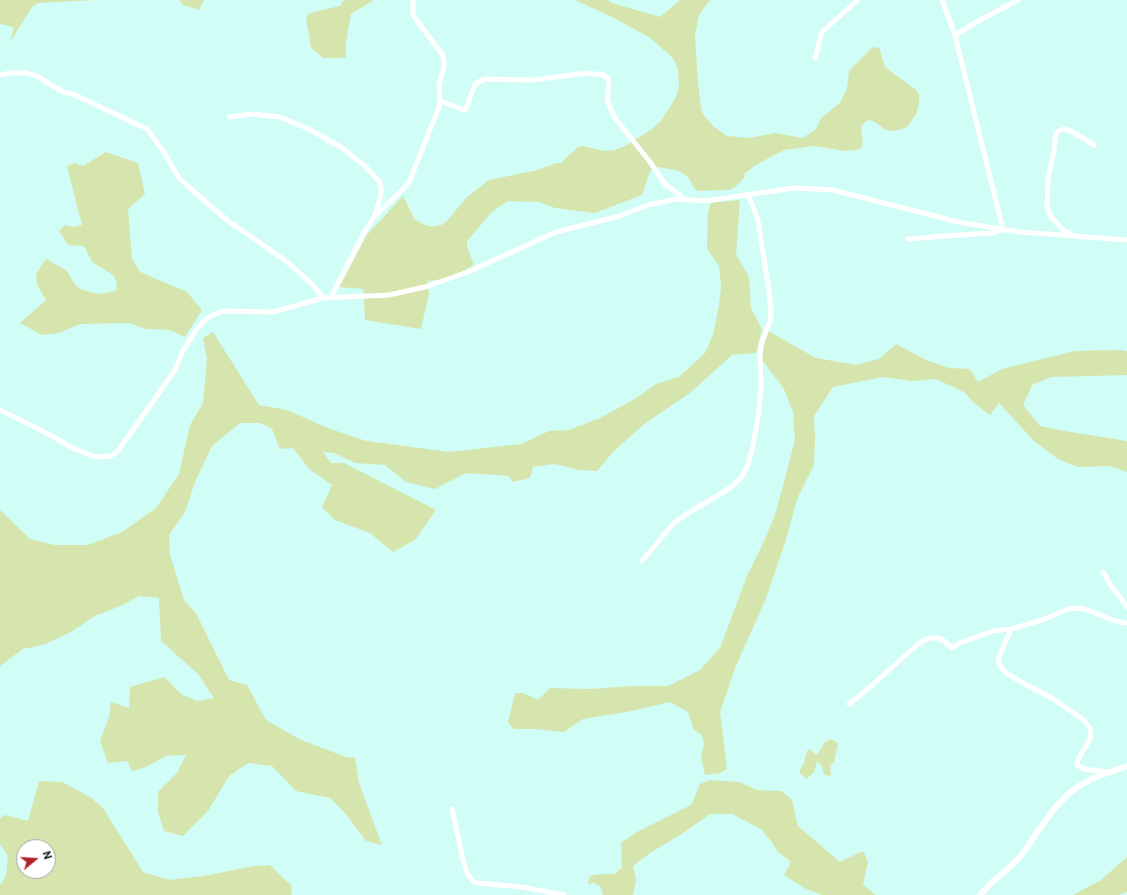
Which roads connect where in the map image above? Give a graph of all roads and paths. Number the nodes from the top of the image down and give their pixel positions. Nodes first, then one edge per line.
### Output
1 (413, 0) edge
2 (858, 0) edge
3 (942, 0) edge
4 (1018, 0) edge
5 (955, 35) junction
6 (815, 58) dead end
7 (0, 75) edge
8 (440, 101) junction
9 (229, 116) dead end
10 (1094, 145) dead end
11 (748, 194) junction
12 (683, 198) junction
13 (374, 218) junction
14 (1002, 230) junction
15 (1074, 236) junction
16 (908, 240) dead end
17 (1127, 240) edge
18 (331, 297) junction
19 (323, 298) junction
20 (0, 410) edge
21 (642, 561) dead end
22 (1103, 572) dead end
23 (1127, 607) edge
24 (1127, 623) edge
25 (1011, 629) junction
26 (849, 704) dead end
27 (1127, 766) edge
28 (1110, 772) junction
29 (452, 809) dead end
30 (564, 895) edge
31 (980, 895) edge

1 - 8 street
2 - 6 street
3 - 5 street
4 - 5 street
5 - 14 street
7 - 19 street
8 - 12 street
8 - 13 street
9 - 13 street
10 - 15 street
11 - 12 street
11 - 14 street
11 - 21 street
12 - 18 street
13 - 18 street
14 - 15 street
14 - 16 street
15 - 17 street
18 - 19 street
19 - 20 street
22 - 23 street
24 - 25 street
25 - 26 street
25 - 28 street
27 - 28 street
28 - 31 street
29 - 30 street

